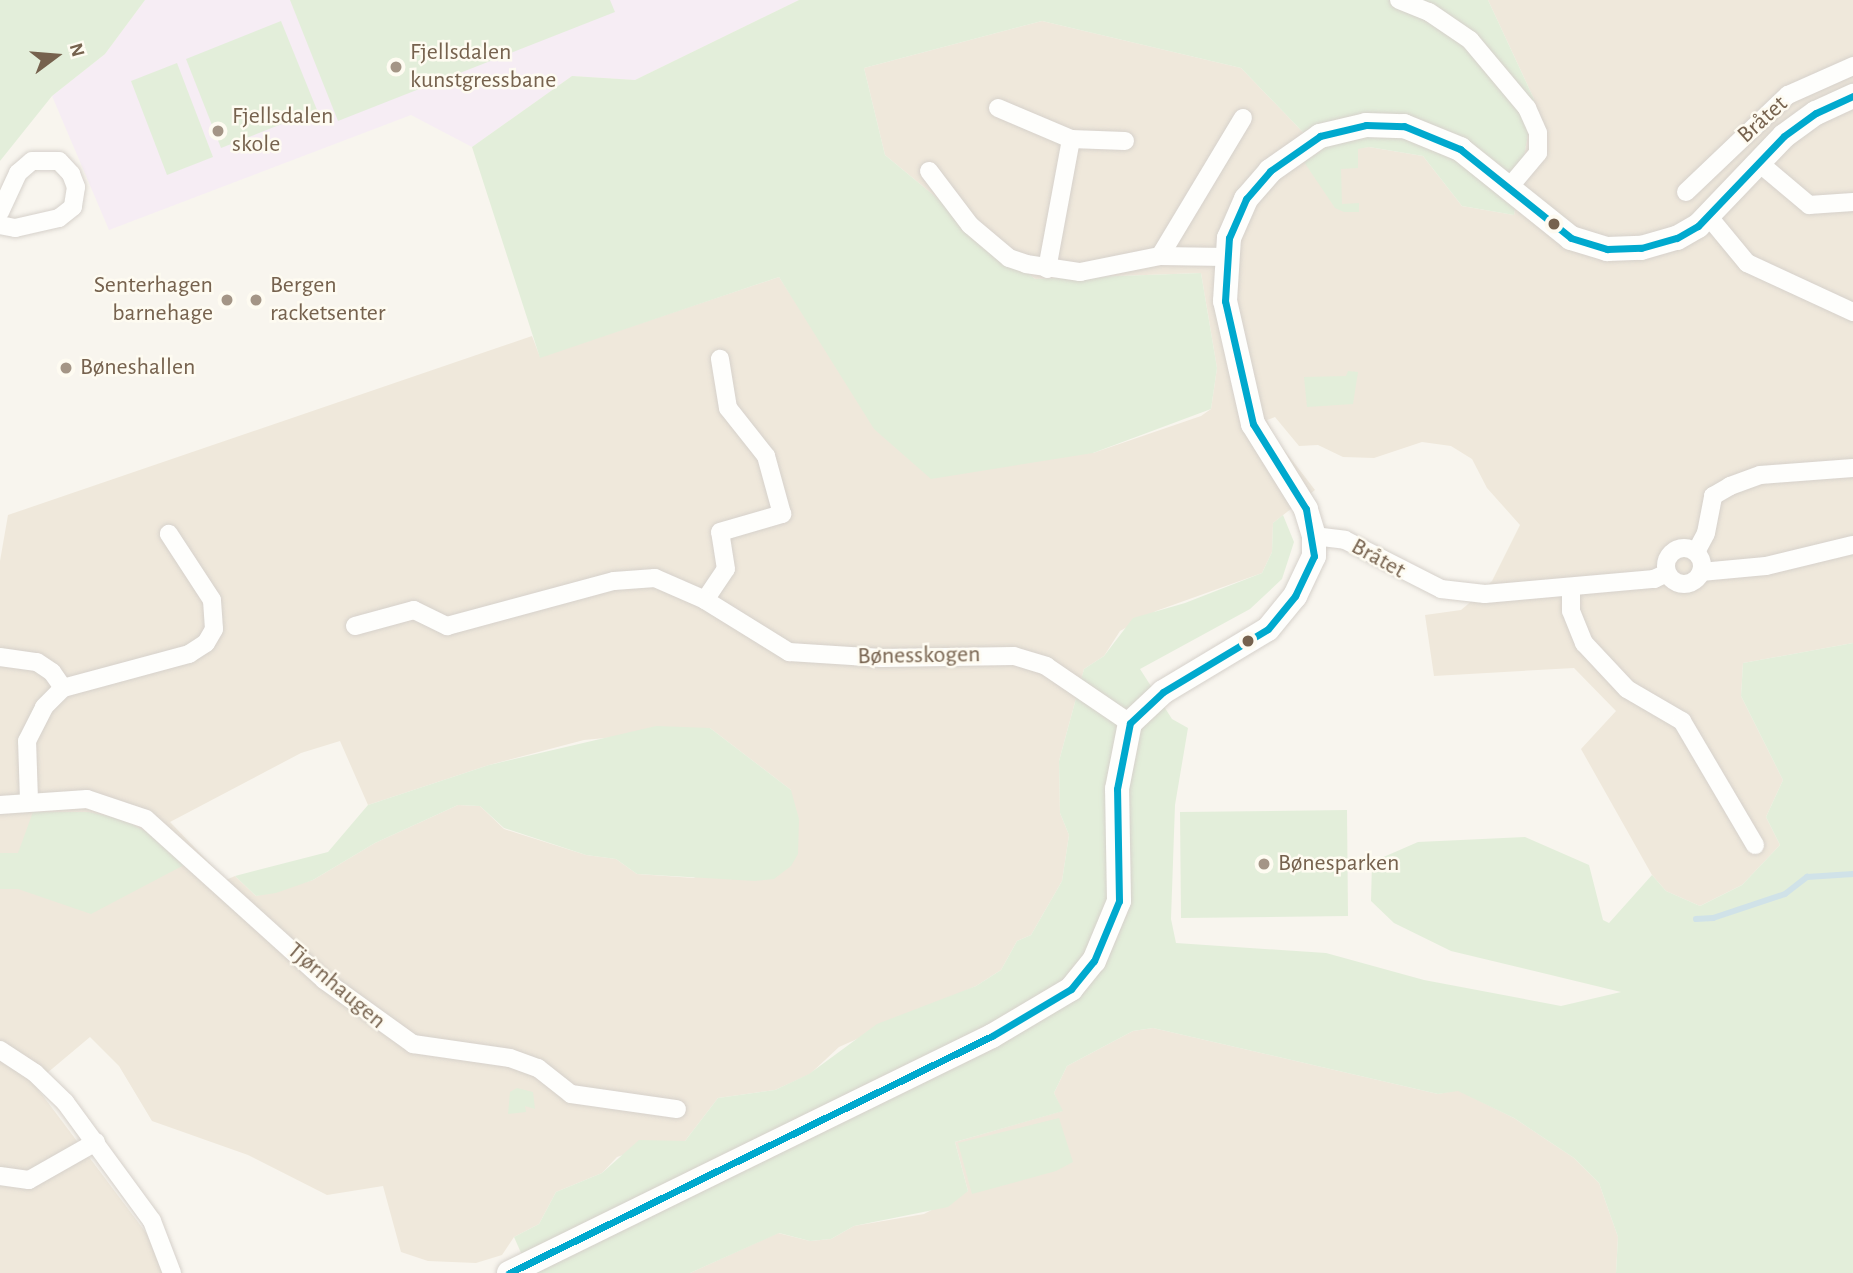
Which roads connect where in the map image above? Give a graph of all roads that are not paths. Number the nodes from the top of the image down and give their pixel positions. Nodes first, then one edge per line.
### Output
1 (1399, 0) edge
2 (1853, 66) edge
3 (1853, 96) edge
4 (998, 108) dead end
5 (1243, 118) dead end
6 (1071, 139) junction
7 (1125, 141) dead end
8 (1758, 162) junction
9 (929, 171) dead end
10 (1507, 190) junction
11 (1686, 192) dead end
12 (1853, 202) edge
13 (0, 212) edge
14 (1709, 217) junction
15 (0, 225) edge
16 (1160, 256) junction
17 (1226, 257) junction
18 (1047, 269) junction
19 (1853, 312) edge
20 (720, 359) dead end
21 (1853, 468) edge
22 (169, 534) dead end
23 (1314, 536) junction
24 (1853, 545) edge
25 (1696, 552) junction
26 (1701, 572) junction
27 (1667, 573) junction
28 (1571, 587) junction
29 (705, 600) junction
30 (355, 625) dead end
31 (0, 657) edge
32 (63, 688) junction
33 (1130, 723) junction
34 (29, 800) junction
35 (0, 805) edge
36 (1755, 845) dead end
37 (0, 1050) edge
38 (677, 1109) dead end
39 (96, 1142) junction
40 (0, 1176) edge
41 (172, 1273) edge
42 (509, 1273) edge

1 - 10 street
2 - 11 street, Bråtet
3 - 8 main road, Bråtet
4 - 6 street
5 - 16 street
6 - 7 street
6 - 18 street
8 - 12 street
8 - 14 main road, Bråtet
9 - 18 street
10 - 14 main road, Bråtet
10 - 17 main road, Bråtet
13 - 15 street
14 - 19 street
16 - 17 street
16 - 18 street
17 - 23 main road, Bråtet
20 - 29 street
21 - 25 street
22 - 32 street
23 - 28 street, Bråtet
23 - 33 main road
24 - 26 street, Bråtet
25 - 26 street
25 - 27 street
26 - 27 street, Bråtet
27 - 28 street, Bråtet
28 - 36 street
29 - 30 street, Bønesskogen
29 - 33 street, Bønesskogen
31 - 32 street
32 - 34 street
33 - 42 main road
34 - 35 street, Tjørnhaugen
34 - 38 street, Tjørnhaugen
37 - 39 street
39 - 40 street
39 - 41 street

